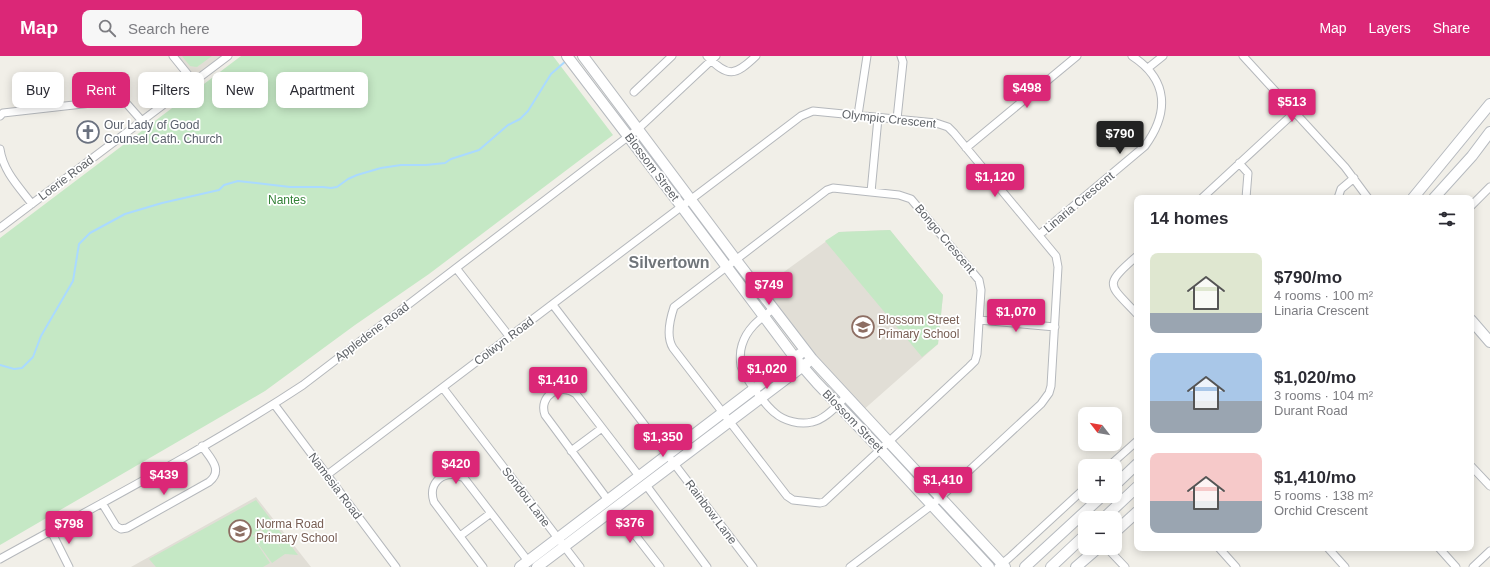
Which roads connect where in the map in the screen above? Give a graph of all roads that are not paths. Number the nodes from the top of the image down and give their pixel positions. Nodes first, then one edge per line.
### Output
1 (173, 56) edge
2 (228, 56) edge
3 (567, 56) edge
4 (672, 56) edge
5 (756, 56) edge
6 (867, 56) edge
7 (901, 56) edge
8 (1078, 56) edge
9 (1132, 56) edge
10 (1163, 56) edge
11 (1243, 56) edge
12 (585, 58) edge
13 (712, 58) edge
14 (1148, 68) junction
15 (186, 72) edge
16 (204, 74) edge
17 (634, 92) dead end
18 (1490, 104) edge
19 (159, 108) edge
20 (1295, 112) junction
21 (858, 115) junction
22 (0, 116) edge
23 (878, 118) junction
24 (897, 119) junction
25 (142, 121) junction
26 (638, 129) junction
27 (1490, 132) edge
28 (629, 137) junction
29 (966, 148) junction
30 (0, 149) edge
31 (1239, 163) junction
32 (1354, 178) junction
33 (1490, 187) edge
34 (870, 192) junction
35 (1205, 195) edge
36 (1246, 195) edge
37 (1339, 195) edge
38 (1366, 195) edge
39 (1415, 195) edge
40 (1437, 195) edge
41 (691, 200) junction
42 (1474, 203) edge
43 (32, 204) junction
44 (682, 207) junction
45 (0, 228) edge
46 (1039, 235) junction
47 (1134, 259) edge
48 (736, 260) junction
49 (727, 267) junction
50 (456, 268) junction
51 (553, 305) junction
52 (773, 309) junction
53 (1134, 311) edge
54 (763, 317) junction
55 (980, 320) junction
56 (1474, 323) edge
57 (1055, 327) junction
58 (509, 336) junction
59 (1490, 342) edge
60 (805, 350) junction
61 (795, 358) junction
62 (812, 359) junction
63 (802, 367) junction
64 (443, 388) junction
65 (755, 388) junction
66 (761, 397) junction
67 (846, 397) junction
68 (274, 404) junction
69 (837, 404) junction
70 (727, 417) junction
71 (602, 428) junction
72 (889, 442) junction
73 (1134, 444) edge
74 (202, 446) junction
75 (881, 450) junction
76 (571, 451) junction
77 (671, 458) junction
78 (1117, 459) edge
79 (1134, 467) edge
80 (1474, 469) edge
81 (327, 475) junction
82 (1122, 478) edge
83 (643, 481) junction
84 (1490, 486) edge
85 (1134, 490) edge
86 (1078, 494) edge
87 (941, 497) junction
88 (608, 500) junction
89 (102, 502) junction
90 (1094, 503) edge
91 (932, 505) junction
92 (615, 509) junction
93 (1111, 511) edge
94 (491, 513) junction
95 (1134, 515) edge
96 (1122, 526) edge
97 (51, 531) junction
98 (460, 536) junction
99 (561, 542) junction
100 (1078, 542) edge
101 (1222, 551) edge
102 (1331, 551) edge
103 (1442, 551) edge
104 (1490, 551) edge
105 (1090, 555) edge
106 (1114, 555) edge
107 (0, 559) edge
108 (524, 564) edge
109 (1001, 566) edge
110 (69, 567) edge
111 (396, 567) edge
112 (483, 567) edge
113 (537, 567) edge
114 (580, 567) edge
115 (660, 567) edge
116 (707, 567) edge
117 (753, 567) edge
118 (850, 567) edge
119 (989, 567) edge
120 (1025, 567) edge
121 (1051, 567) edge
122 (1076, 567) edge
123 (1125, 567) edge
124 (1236, 567) edge
125 (1345, 567) edge
126 (1456, 567) edge
127 (1473, 567) edge

1 - 15 street
2 - 16 street, Loerie Road
3 - 28 street, Blossom Street
4 - 17 street
5 - 13 street, Appledene Road
6 - 21 street
7 - 24 street
8 - 29 street
9 - 14 street, Linaria Crescent
10 - 14 street
11 - 20 street
12 - 26 street, Blossom Street
13 - 26 street, Appledene Road
14 - 46 street, Linaria Crescent
18 - 39 street
19 - 25 street, Loerie Road
20 - 31 street
20 - 32 street
21 - 23 street, Olympic Crescent
21 - 41 street, Olympic Crescent
22 - 25 street
23 - 24 street, Olympic Crescent
23 - 34 street
24 - 29 street, Olympic Crescent
25 - 43 street, Loerie Road
26 - 28 street, Appledene Road
26 - 41 street, Blossom Street
27 - 40 street
28 - 44 street, Blossom Street
28 - 50 street, Appledene Road
29 - 46 street, Olympic Crescent
30 - 43 street
31 - 35 street
31 - 36 street
32 - 37 street
32 - 38 street
33 - 42 street
34 - 48 street, Bongo Crescent
34 - 55 street, Bongo Crescent
41 - 44 street, Olympic Crescent
41 - 48 street, Blossom Street
43 - 45 street, Loerie Road
44 - 49 street, Blossom Street
44 - 51 street, Colwyn Road
46 - 57 street, Olympic Crescent
47 - 53 street
48 - 49 street, Bongo Crescent
48 - 52 street, Blossom Street
49 - 54 street, Blossom Street
49 - 70 street, Bongo Crescent
50 - 58 street
50 - 68 street, Appledene Road
51 - 58 street, Colwyn Road
51 - 77 street, Rainbow Lane
52 - 54 street
52 - 60 street, Blossom Street
54 - 61 street, Blossom Street
54 - 65 street
55 - 57 street
55 - 72 street, Bongo Crescent
56 - 59 street
57 - 87 street, Olympic Crescent
58 - 64 street, Colwyn Road
60 - 61 street
60 - 62 street, Blossom Street
61 - 63 street, Blossom Street
61 - 65 street
62 - 63 street
62 - 67 street, Blossom Street
63 - 66 street
63 - 69 street, Blossom Street
64 - 81 street, Colwyn Road
64 - 99 street, Sondou Lane
65 - 66 street
65 - 70 street
66 - 69 street
66 - 70 street
67 - 69 street
67 - 72 street, Blossom Street
68 - 74 street, Appledene Road
68 - 81 street, Namesia Road
69 - 75 street, Blossom Street
70 - 75 street, Bongo Crescent
70 - 77 street
71 - 76 street
71 - 76 street
71 - 83 street
72 - 75 street, Bongo Crescent
72 - 87 street, Blossom Street
73 - 78 street
74 - 89 street, Appledene Road
74 - 89 street
75 - 91 street, Blossom Street
76 - 88 street
77 - 83 street
77 - 117 street, Rainbow Lane
79 - 82 street
80 - 84 street
81 - 111 street, Namesia Road
83 - 88 street
83 - 92 street
83 - 116 street
85 - 93 street
86 - 109 street
87 - 91 street, Olympic Crescent
87 - 109 street, Blossom Street
88 - 99 street
89 - 97 street, Appledene Road
90 - 120 street
91 - 118 street, Olympic Crescent
91 - 119 street, Blossom Street
92 - 99 street
92 - 115 street
94 - 98 street
94 - 98 street
94 - 108 street
95 - 96 street
97 - 107 street, Appledene Road
97 - 110 street
98 - 112 street
99 - 108 street
99 - 113 street
99 - 114 street, Sondou Lane
100 - 121 street
101 - 124 street
102 - 125 street
103 - 126 street
104 - 127 street
105 - 122 street
106 - 123 street

